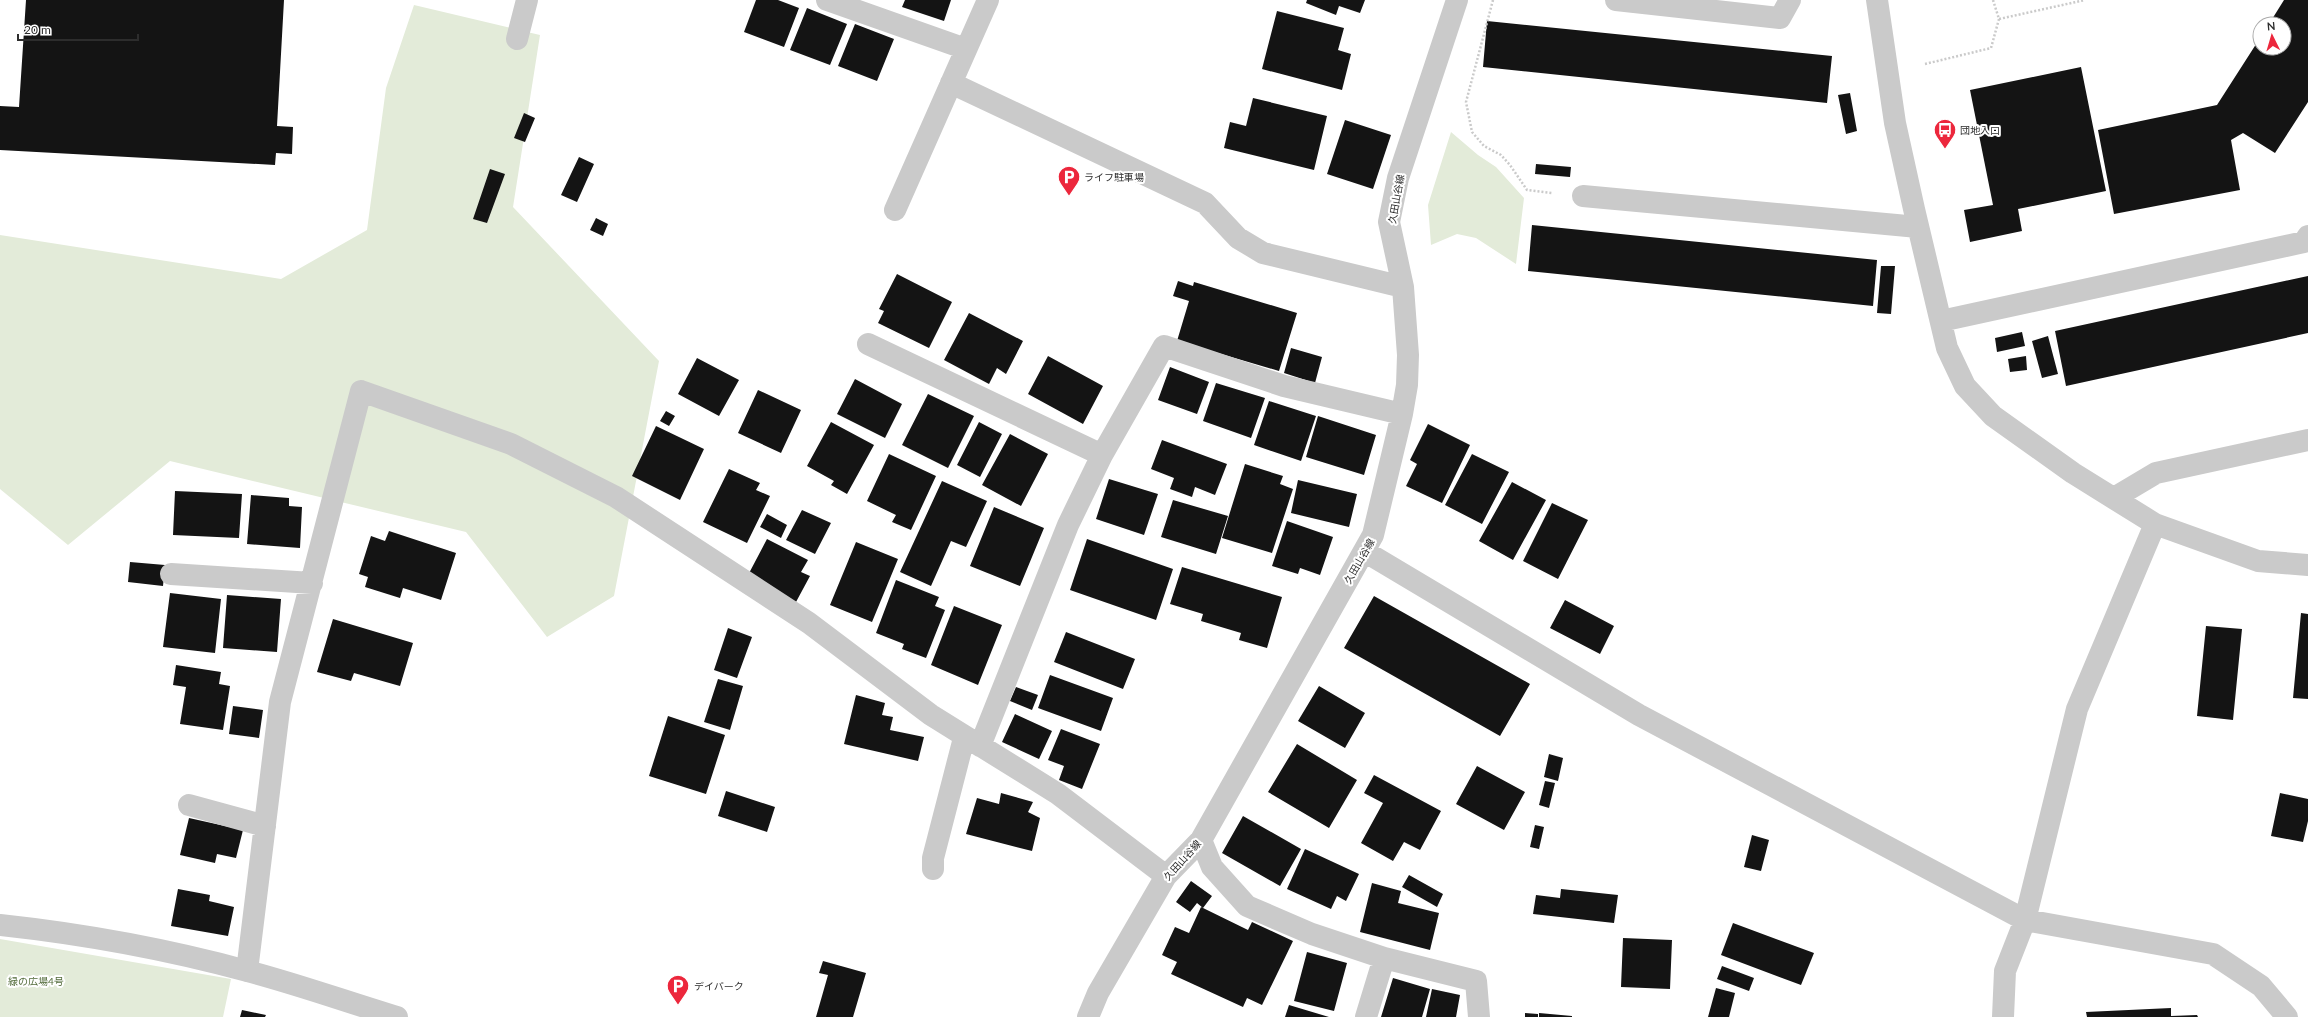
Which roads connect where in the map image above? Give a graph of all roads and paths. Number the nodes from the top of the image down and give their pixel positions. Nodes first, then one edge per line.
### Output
1 (527, 0) edge
2 (827, 0) edge
3 (988, 0) edge
4 (1457, 0) edge
5 (1493, 0) edge
6 (1616, 0) edge
7 (1790, 0) edge
8 (1877, 0) edge
9 (1993, 0) edge
10 (2085, 0) edge
11 (1999, 19) junction
12 (517, 39) dead end
13 (966, 49) junction
14 (1925, 64) dead end
15 (951, 83) junction
16 (1583, 196) joint
17 (895, 210) dead end
18 (1918, 227) junction
19 (2308, 236) edge
20 (1402, 287) junction
21 (1941, 321) junction
22 (868, 344) dead end
23 (1402, 414) junction
24 (2308, 440) edge
25 (1102, 455) junction
26 (2114, 498) junction
27 (2155, 524) junction
28 (1364, 551) junction
29 (2308, 565) edge
30 (171, 574) dead end
31 (312, 582) junction
32 (972, 742) junction
33 (189, 805) dead end
34 (265, 826) junction
35 (1201, 840) junction
36 (933, 869) dead end
37 (1166, 876) junction
38 (2025, 920) junction
39 (0, 924) edge
40 (1384, 958) junction
41 (247, 971) junction
42 (397, 1017) edge
43 (1088, 1017) edge
44 (1366, 1017) edge
45 (1479, 1017) edge
46 (2003, 1017) edge
47 (2287, 1017) edge

1 - 12 street
2 - 13 street
3 - 13 street
4 - 20 street, 久田山谷線
5 - 16 path
6 - 7 street
8 - 18 street
9 - 11 path
10 - 11 path
11 - 14 path
13 - 15 street
15 - 17 street
15 - 20 street
16 - 18 street
18 - 21 street
19 - 21 street
20 - 23 street, 久田山谷線
21 - 26 street
22 - 25 street
23 - 25 street
23 - 28 street, 久田山谷線
24 - 26 street
25 - 32 street
26 - 27 street
27 - 29 street
27 - 38 street
28 - 35 street, 久田山谷線
28 - 38 street
30 - 31 street
31 - 32 street
31 - 34 street
32 - 36 street
32 - 37 street
33 - 34 street
34 - 41 street
35 - 37 street, 久田山谷線
35 - 40 street
37 - 43 street, 久田山谷線
38 - 46 street
38 - 47 street
39 - 41 street
40 - 44 street
40 - 45 street
41 - 42 street

